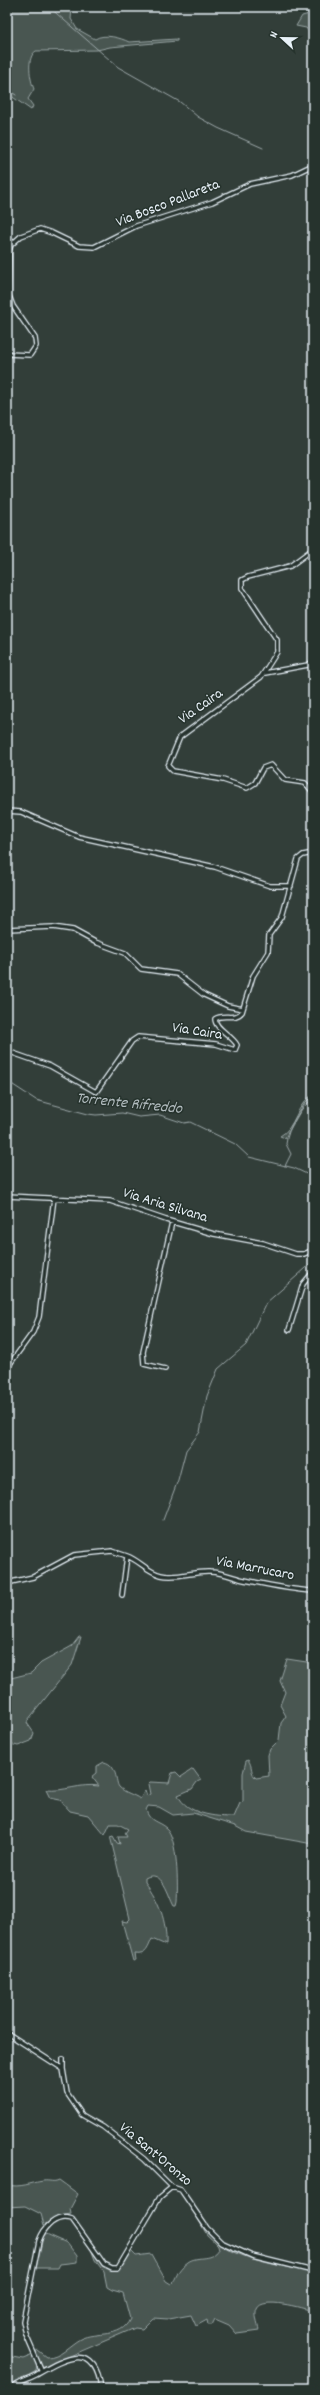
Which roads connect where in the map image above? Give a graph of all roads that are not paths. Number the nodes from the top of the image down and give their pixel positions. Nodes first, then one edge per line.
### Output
1 (313, 165) edge
2 (7, 354) edge
3 (313, 549) edge
4 (313, 661) edge
5 (265, 673) junction
6 (313, 794) edge
7 (313, 808) edge
8 (7, 812) edge
9 (313, 853) edge
10 (291, 886) junction
11 (7, 928) edge
12 (243, 1009) junction
13 (7, 1051) edge
14 (7, 1196) edge
15 (54, 1198) junction
16 (172, 1222) junction
17 (313, 1250) edge
18 (313, 1272) edge
19 (289, 1330) dead end
20 (7, 1368) edge
21 (165, 1369) dead end
22 (127, 1556) junction
23 (7, 1583) edge
24 (313, 1591) edge
25 (122, 1594) dead end
26 (7, 2033) edge
27 (62, 2059) dead end
28 (63, 2069) junction
29 (172, 2187) junction
30 (313, 2271) edge
31 (41, 2370) junction
32 (11, 2388) edge
33 (101, 2388) edge

1 - 2 street, Via Bosco Pallareta
3 - 5 street, Via Caira
4 - 5 street, Via Caira
5 - 6 street, Via Caira
6 - 7 street, Via Caira
8 - 10 street
9 - 10 street
10 - 12 street
11 - 12 street
12 - 13 street, Via Caira
14 - 15 street, Via Aria Silvana
15 - 16 street, Via Aria Silvana
15 - 20 street
16 - 17 street, Via Aria Silvana
16 - 21 street
18 - 19 street
22 - 23 street, Via Marrucaro
22 - 24 street, Via Marrucaro
22 - 25 street
26 - 28 street
27 - 28 street, Via Sant'Oronzo
28 - 29 street, Via Sant'Oronzo
29 - 30 street, Via Sant'Oronzo
29 - 31 street
31 - 32 street
31 - 33 street

